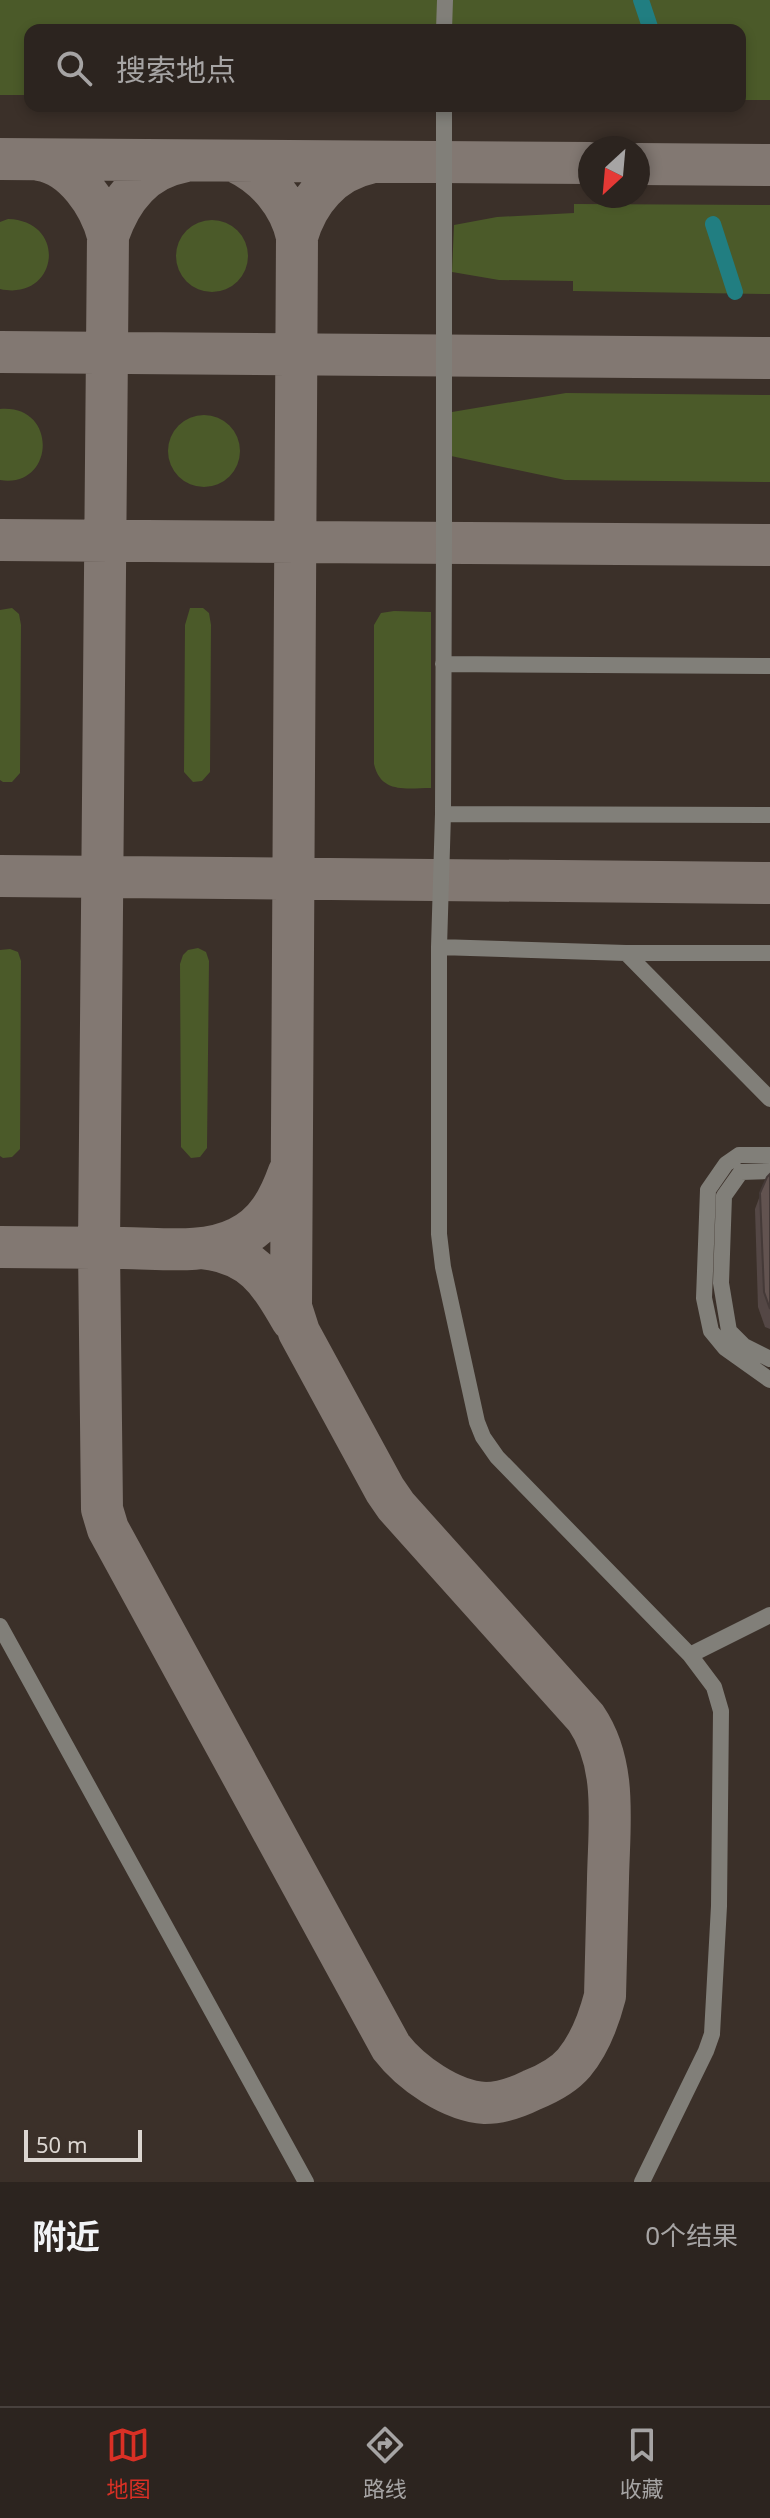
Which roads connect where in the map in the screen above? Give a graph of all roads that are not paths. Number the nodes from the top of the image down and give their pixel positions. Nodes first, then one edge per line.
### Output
1 (445, 0) edge
2 (444, 24) edge
3 (444, 112) edge
4 (443, 664) junction
5 (770, 666) edge
6 (443, 814) junction
7 (770, 815) edge
8 (439, 947) junction
9 (626, 953) junction
10 (770, 953) edge
11 (770, 1099) edge
12 (770, 1155) edge
13 (770, 1171) edge
14 (770, 1359) edge
15 (770, 1380) edge
16 (770, 1615) edge
17 (0, 1626) edge
18 (690, 1655) junction
19 (306, 2182) edge
20 (642, 2182) edge

1 - 2 lane
3 - 4 lane
4 - 5 lane
4 - 6 lane
6 - 7 lane
6 - 8 lane
8 - 9 lane
8 - 18 lane
9 - 10 lane
9 - 11 lane
12 - 15 lane
13 - 14 lane
16 - 18 lane
17 - 19 lane
18 - 20 lane

